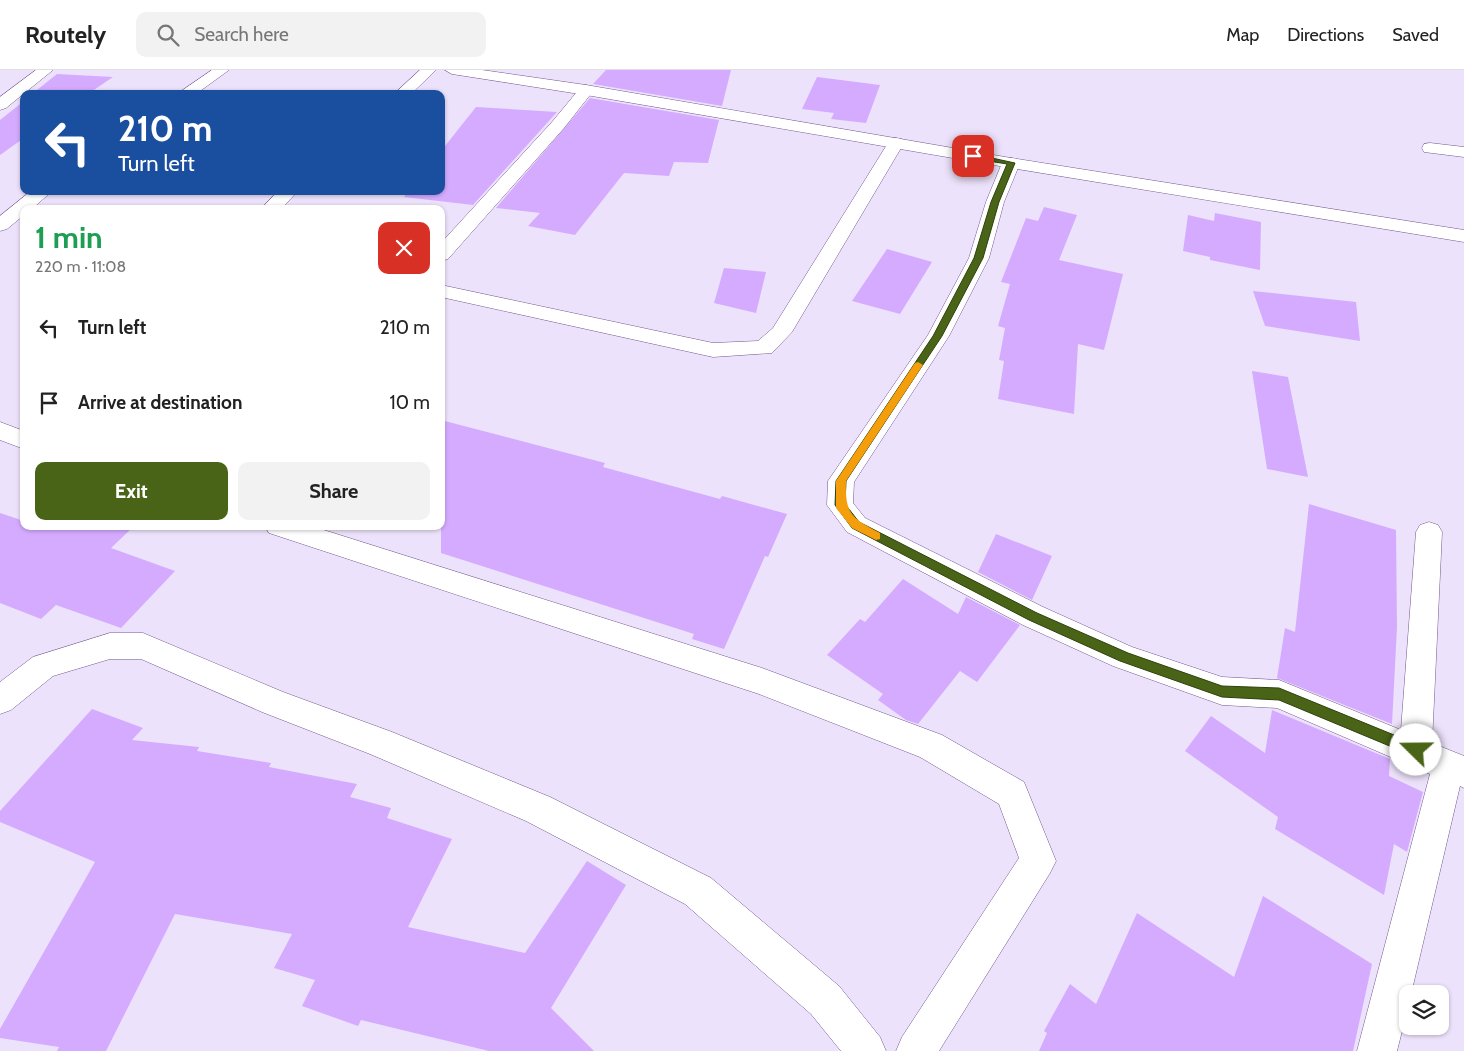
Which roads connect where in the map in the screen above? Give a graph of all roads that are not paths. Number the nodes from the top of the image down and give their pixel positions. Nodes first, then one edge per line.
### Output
1 (46, 70) edge
2 (222, 70) edge
3 (429, 70) edge
4 (452, 70) edge
5 (480, 72) edge
6 (191, 90) edge
7 (406, 90) edge
8 (586, 90) junction
9 (0, 105) edge
10 (896, 143) junction
11 (1430, 148) dead end
12 (1464, 152) edge
13 (1011, 163) junction
14 (38, 195) edge
15 (285, 195) edge
16 (26, 205) edge
17 (274, 205) edge
18 (20, 210) edge
19 (0, 226) edge
20 (1464, 236) edge
21 (445, 250) edge
22 (445, 292) edge
23 (0, 431) edge
24 (20, 438) edge
25 (290, 530) edge
26 (1429, 532) dead end
27 (0, 700) edge
28 (1416, 750) junction
29 (1456, 768) edge
30 (866, 1051) edge
31 (916, 1051) edge
32 (1376, 1051) edge

1 - 9 street
2 - 6 street
3 - 7 street
4 - 5 street
5 - 8 street
8 - 10 street
8 - 21 street
10 - 13 street
10 - 22 street
11 - 12 street
13 - 20 street
13 - 28 street
14 - 16 street
15 - 17 street
18 - 19 street
23 - 24 street
25 - 31 street
26 - 28 street
27 - 30 street
28 - 29 street
29 - 32 street

